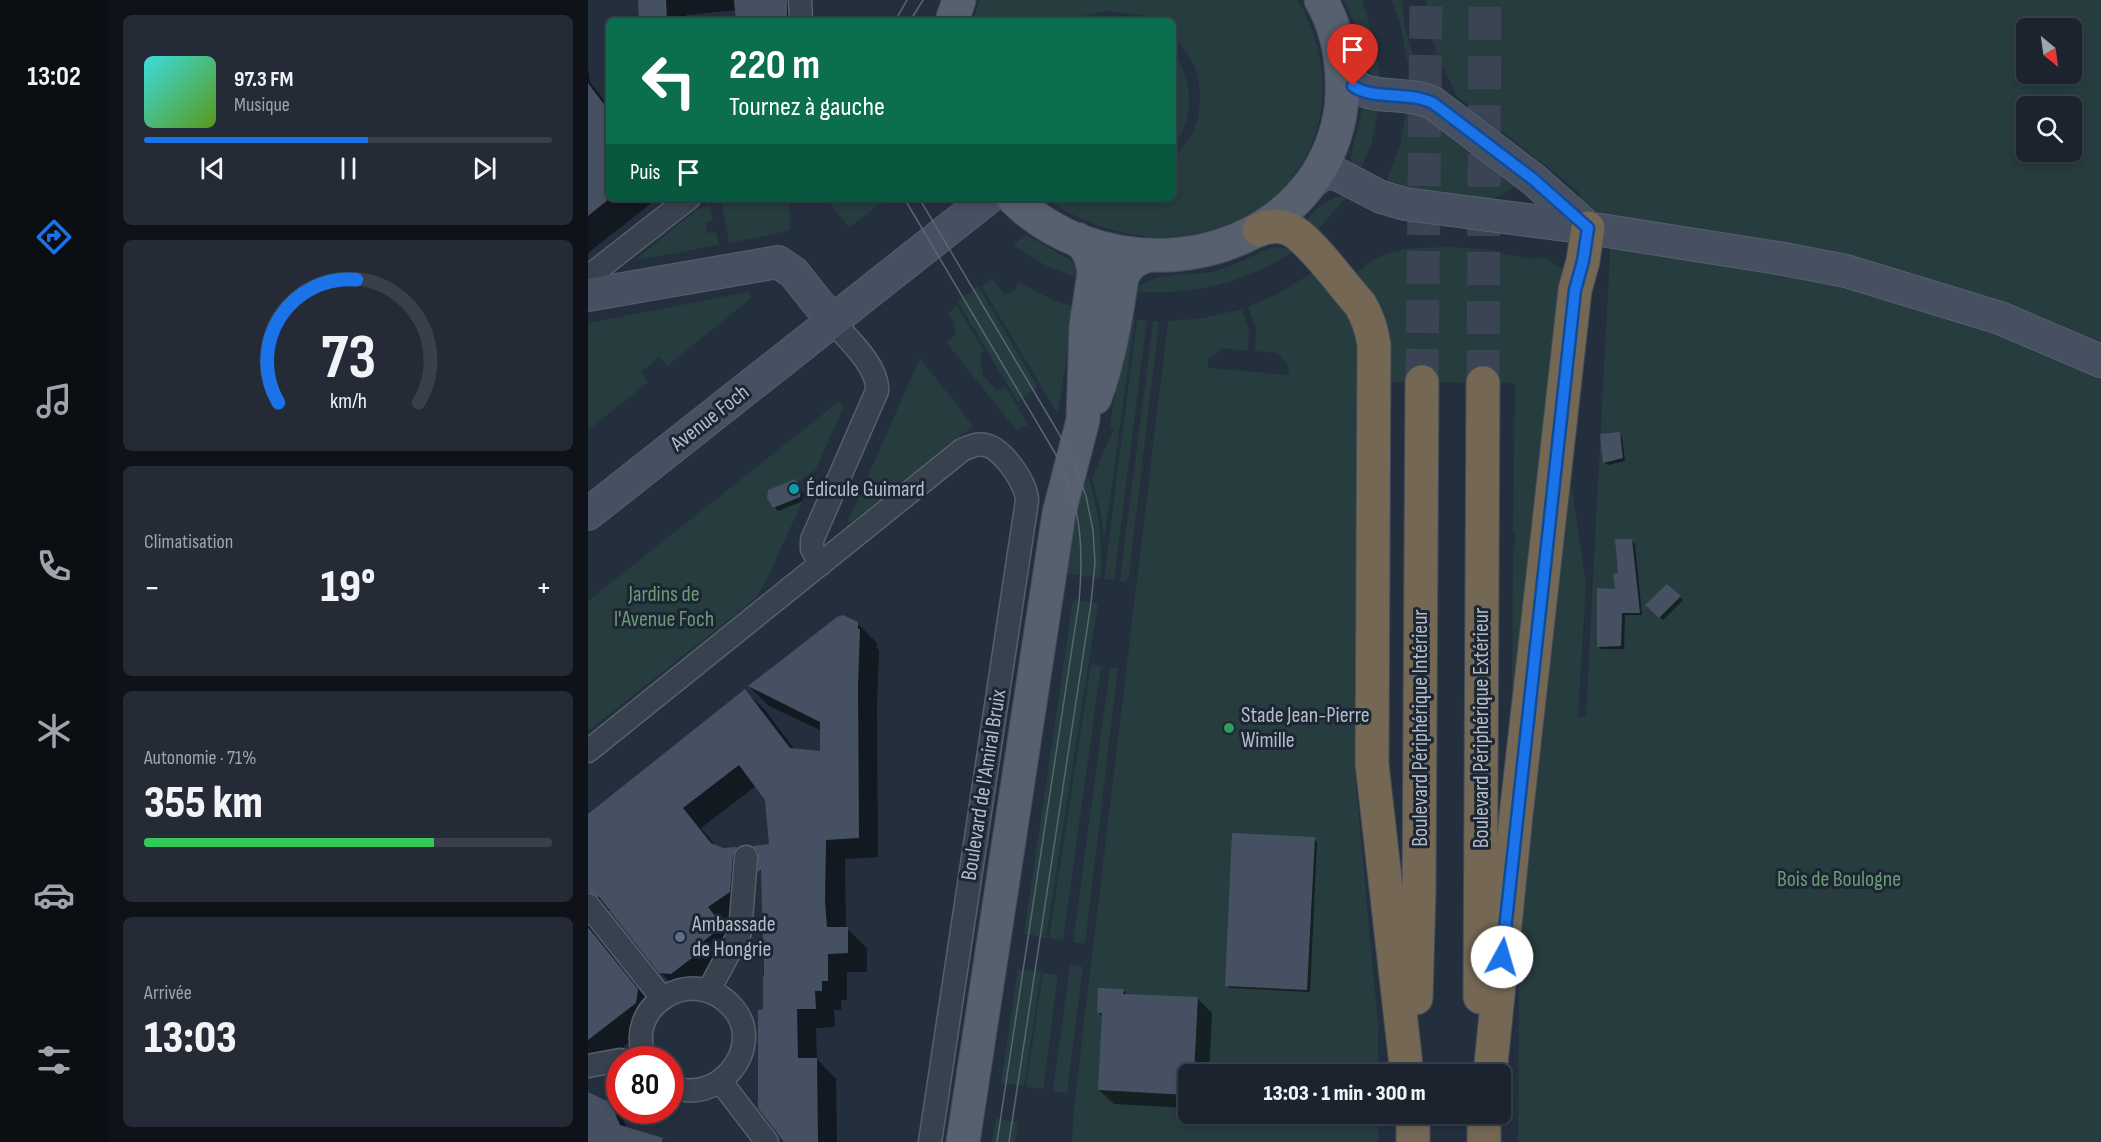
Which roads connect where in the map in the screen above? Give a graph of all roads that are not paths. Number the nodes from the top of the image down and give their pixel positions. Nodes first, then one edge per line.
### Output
1 (800, 0) edge
2 (959, 0) edge
3 (1321, 0) edge
4 (801, 18) edge
5 (953, 18) edge
6 (1342, 66) junction
7 (1311, 183) junction
8 (685, 201) edge
9 (984, 201) edge
10 (1017, 201) edge
11 (1588, 228) junction
12 (1259, 230) junction
13 (1077, 239) junction
14 (1151, 255) junction
15 (588, 277) edge
16 (588, 295) edge
17 (832, 321) junction
18 (2101, 361) edge
19 (1422, 382) tunnel mouth
20 (1483, 382) tunnel mouth
21 (1076, 451) junction
22 (588, 514) edge
23 (821, 564) junction
24 (588, 751) edge
25 (746, 857) dead end
26 (588, 905) edge
27 (709, 990) junction
28 (662, 998) junction
29 (639, 1046) edge
30 (606, 1063) edge
31 (1406, 1064) edge
32 (1414, 1064) edge
33 (1483, 1064) edge
34 (1491, 1064) edge
35 (588, 1066) edge
36 (721, 1082) junction
37 (684, 1088) edge
38 (767, 1142) edge
39 (930, 1142) edge
40 (963, 1142) edge

1 - 4 street
2 - 5 main road
3 - 6 main road
6 - 7 main road
6 - 11 main road
7 - 11 main road
7 - 12 main road
8 - 15 street
9 - 17 main road, Avenue Foch
10 - 13 main road
11 - 18 main road
11 - 34 highway
12 - 14 main road
12 - 31 highway
13 - 14 main road
13 - 21 main road, Boulevard de l'Amiral Bruix
14 - 21 main road, Boulevard de l'Amiral Bruix
16 - 17 main road
17 - 22 main road, Avenue Foch
17 - 23 street
19 - 32 highway, Boulevard Périphérique Intérieur
20 - 33 highway, Boulevard Périphérique Extérieur
21 - 40 main road, Boulevard de l'Amiral Bruix
23 - 24 street
23 - 39 street, Boulevard de l'Amiral Bruix
25 - 27 street
26 - 28 street
27 - 28 street
27 - 36 street
28 - 29 street
30 - 35 street
36 - 37 street
36 - 38 street

